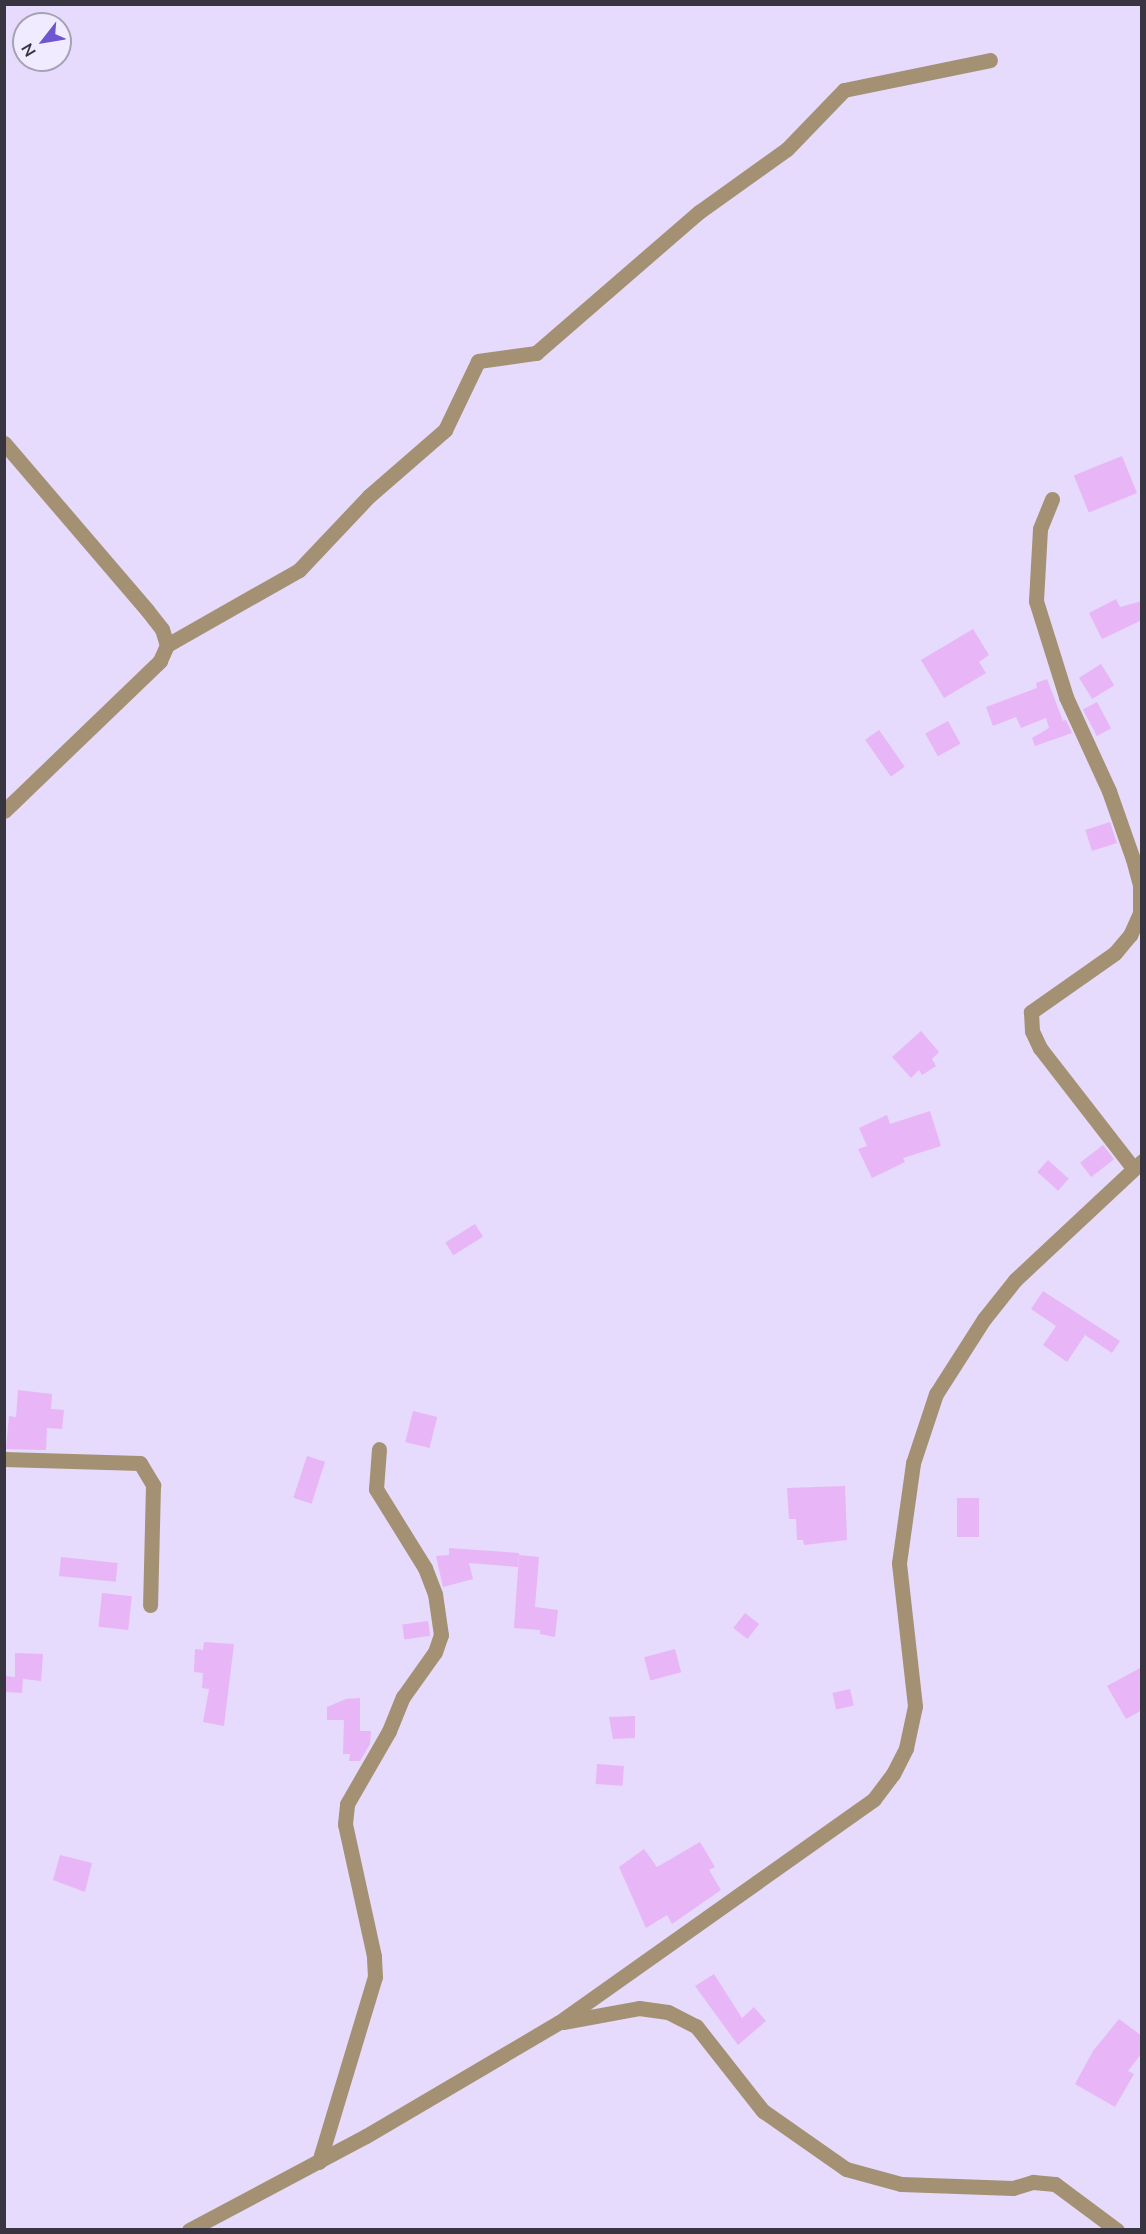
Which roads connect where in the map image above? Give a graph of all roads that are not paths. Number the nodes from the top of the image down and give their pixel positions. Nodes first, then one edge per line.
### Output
1 (990, 60) dead end
2 (4, 443) edge
3 (1052, 499) dead end
4 (167, 645) junction
5 (4, 811) edge
6 (1137, 1165) edge
7 (379, 1449) dead end
8 (4, 1459) edge
9 (150, 1605) dead end
10 (558, 2023) junction
11 (319, 2162) junction
12 (189, 2229) edge
13 (1117, 2229) edge

1 - 4 street
2 - 4 street
3 - 6 street
4 - 5 street
6 - 10 street
7 - 11 street
8 - 9 street
10 - 11 street
10 - 13 street
11 - 12 street

